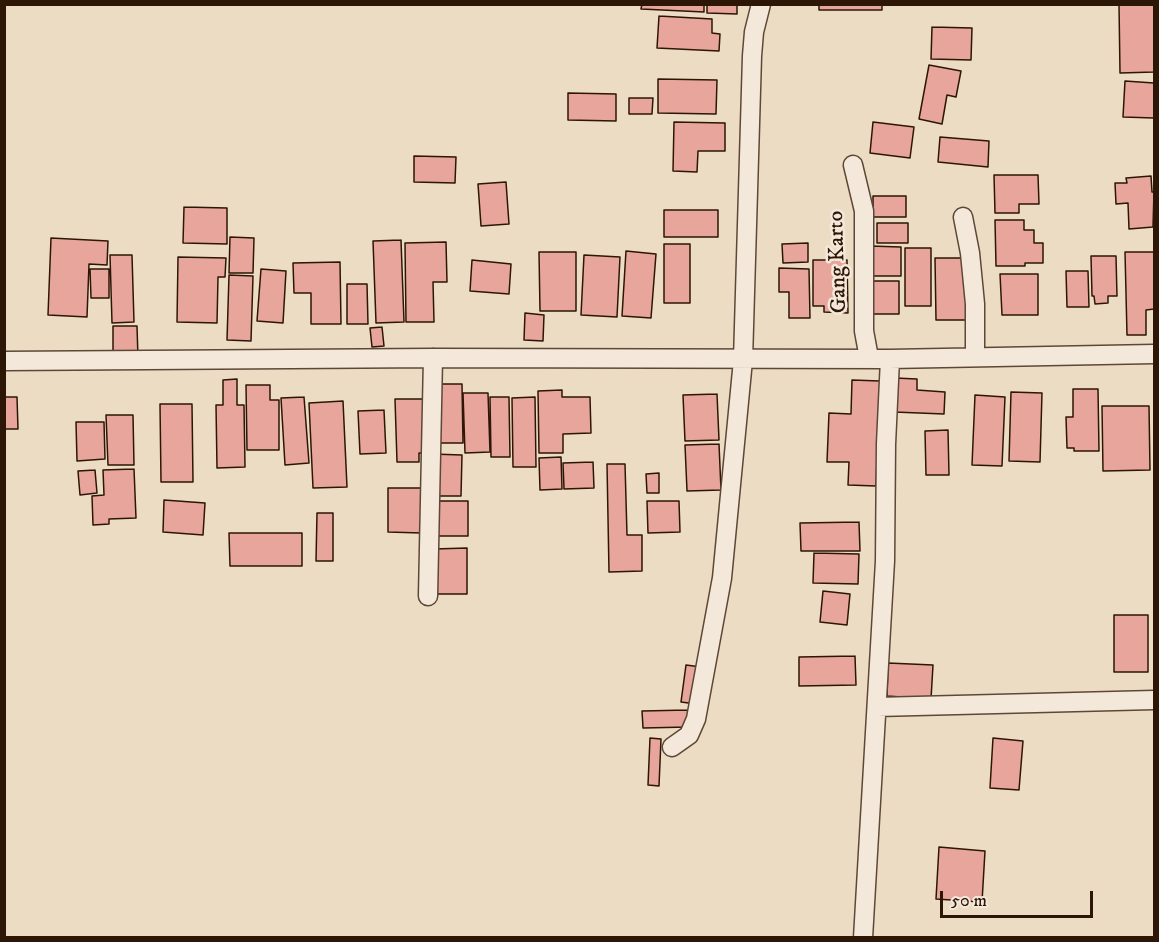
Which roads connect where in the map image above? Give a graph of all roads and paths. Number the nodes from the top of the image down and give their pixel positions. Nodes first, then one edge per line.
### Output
1 (761, 4) edge
2 (853, 165) dead end
3 (963, 217) dead end
4 (1155, 354) edge
5 (975, 357) junction
6 (433, 358) junction
7 (869, 358) junction
8 (890, 359) junction
9 (743, 360) junction
10 (4, 361) edge
11 (428, 596) dead end
12 (1155, 700) edge
13 (877, 707) junction
14 (672, 747) dead end
15 (863, 938) edge

1 - 9 street
2 - 7 street, Gang Karto
3 - 5 street
4 - 5 street
5 - 8 street
6 - 9 street
6 - 10 street
6 - 11 street
7 - 8 street
7 - 9 street
8 - 13 street
9 - 14 street
12 - 13 street
13 - 15 street

